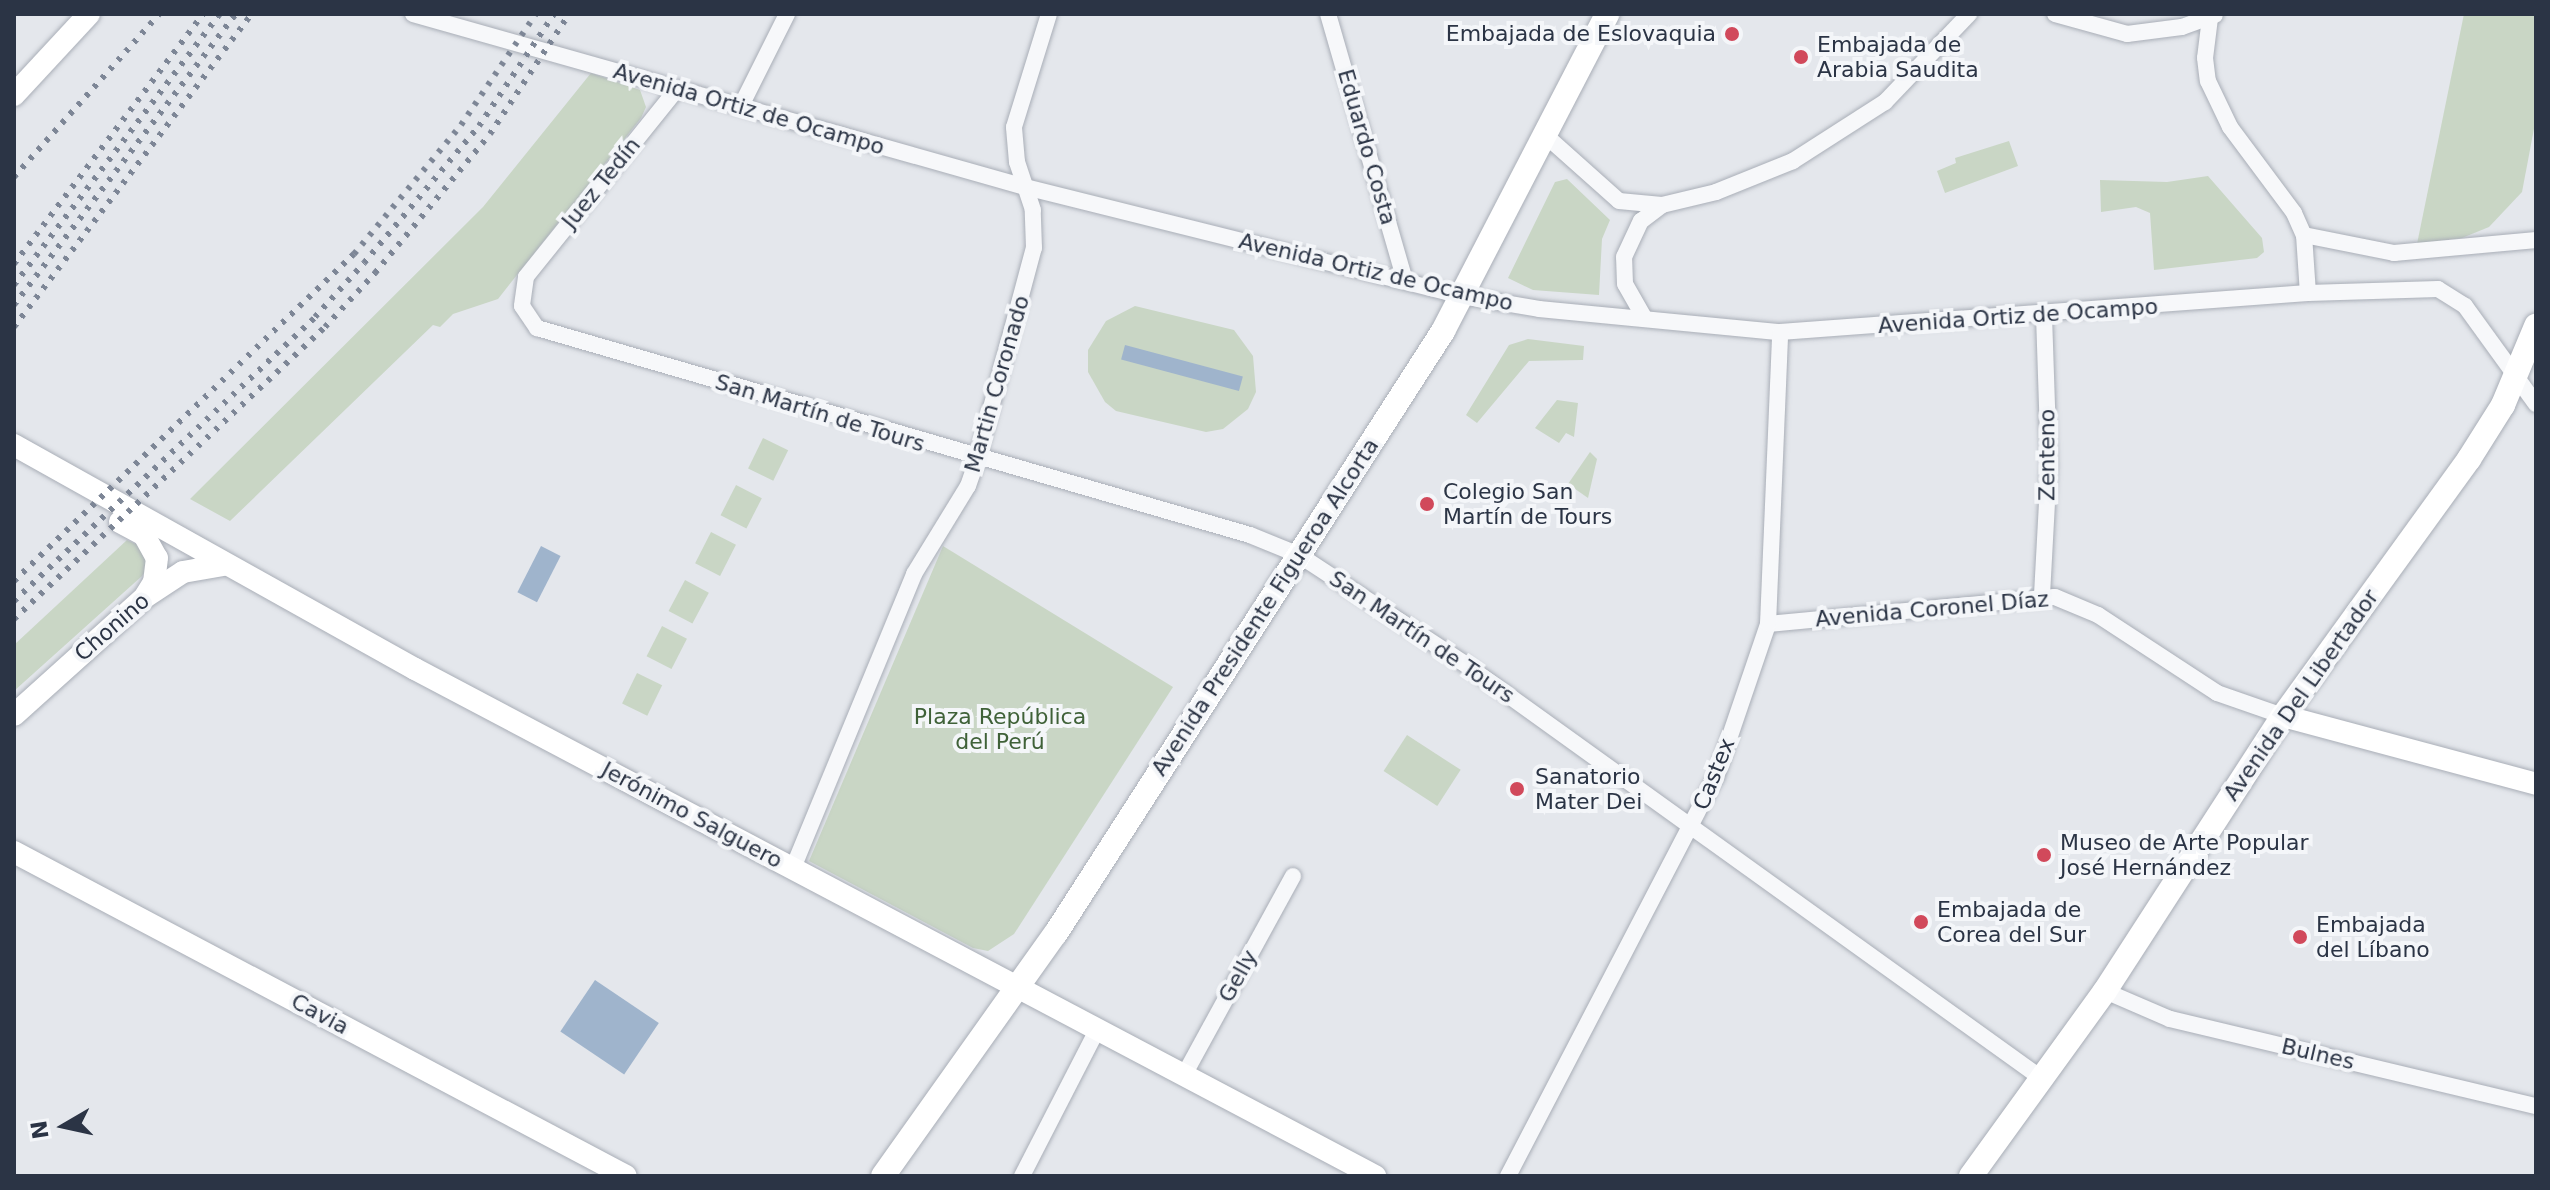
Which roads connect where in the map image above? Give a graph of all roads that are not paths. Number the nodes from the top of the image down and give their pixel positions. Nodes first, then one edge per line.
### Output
1 (89, 14) edge
2 (413, 14) edge
3 (787, 14) edge
4 (1049, 14) edge
5 (1328, 14) edge
6 (1607, 14) edge
7 (1969, 14) edge
8 (2055, 14) edge
9 (2213, 16) edge
10 (677, 89) junction
11 (14, 95) edge
12 (741, 106) junction
13 (1545, 135) junction
14 (1025, 187) junction
15 (1662, 205) junction
16 (2304, 235) junction
17 (2536, 240) edge
18 (526, 277) joint
19 (1405, 280) junction
20 (2308, 293) junction
21 (1463, 296) junction
22 (2044, 315) junction
23 (1645, 319) junction
24 (2536, 326) edge
25 (1780, 332) junction
26 (2516, 377) junction
27 (2536, 404) edge
28 (14, 445) edge
29 (977, 460) junction
30 (14, 463) edge
31 (1299, 555) junction
32 (223, 565) junction
33 (2042, 595) junction
34 (145, 597) junction
35 (1768, 624) junction
36 (14, 715) edge
37 (2283, 716) junction
38 (2536, 784) edge
39 (1692, 825) junction
40 (14, 852) edge
41 (793, 868) junction
42 (1293, 876) dead end
43 (1018, 987) junction
44 (2105, 991) junction
45 (1096, 1032) junction
46 (1183, 1077) junction
47 (2041, 1078) junction
48 (2536, 1106) edge
49 (626, 1176) edge
50 (883, 1176) edge
51 (1022, 1176) edge
52 (1375, 1176) edge
53 (1508, 1176) edge
54 (1971, 1176) edge

1 - 11 street
2 - 10 street, Avenida Ortiz de Ocampo
3 - 12 street
4 - 14 street, Martin Coronado
5 - 19 street, Eduardo Costa
6 - 13 main road, Avenida Presidente Figueroa Alcorta
7 - 15 street
8 - 9 street
9 - 16 street
10 - 12 street, Avenida Ortiz de Ocampo
10 - 18 street, Juez Tedín
12 - 14 street, Avenida Ortiz de Ocampo
13 - 15 street
13 - 21 main road, Avenida Presidente Figueroa Alcorta
14 - 19 street, Avenida Ortiz de Ocampo
14 - 29 street, Martin Coronado
15 - 23 street
16 - 17 street
16 - 20 street
18 - 29 street, San Martín de Tours
19 - 21 street, Avenida Ortiz de Ocampo
20 - 22 street, Avenida Ortiz de Ocampo
20 - 26 street, Avenida Ortiz de Ocampo
21 - 23 street, Avenida Ortiz de Ocampo
21 - 31 main road, Avenida Presidente Figueroa Alcorta
22 - 25 street, Avenida Ortiz de Ocampo
22 - 33 street, Zenteno
23 - 25 street, Avenida Ortiz de Ocampo
24 - 26 main road, Avenida Del Libertador
25 - 35 street, Castex
26 - 27 street, Avenida Ortiz de Ocampo
26 - 37 main road, Avenida Del Libertador
28 - 32 street, Jerónimo Salguero
29 - 31 street, San Martín de Tours
29 - 41 street, Martin Coronado
30 - 34 street
31 - 39 street, San Martín de Tours
31 - 43 main road, Avenida Presidente Figueroa Alcorta
32 - 34 street, Chonino
32 - 41 street, Jerónimo Salguero
33 - 35 street, Avenida Coronel Díaz
33 - 37 street, Avenida Coronel Díaz
34 - 36 street, Chonino
35 - 39 street, Castex
37 - 38 street, Avenida Coronel Díaz
37 - 44 main road, Avenida Del Libertador
39 - 47 street, San Martín de Tours
39 - 53 street, Castex
40 - 49 street, Cavia
41 - 43 street, Jerónimo Salguero
42 - 46 street, Gelly
43 - 45 street, Jerónimo Salguero
43 - 50 main road, Avenida Presidente Figueroa Alcorta
44 - 47 main road, Avenida Del Libertador
44 - 48 street, Bulnes
45 - 46 street, Jerónimo Salguero
45 - 51 street
46 - 52 street, Jerónimo Salguero
47 - 54 main road, Avenida Del Libertador

